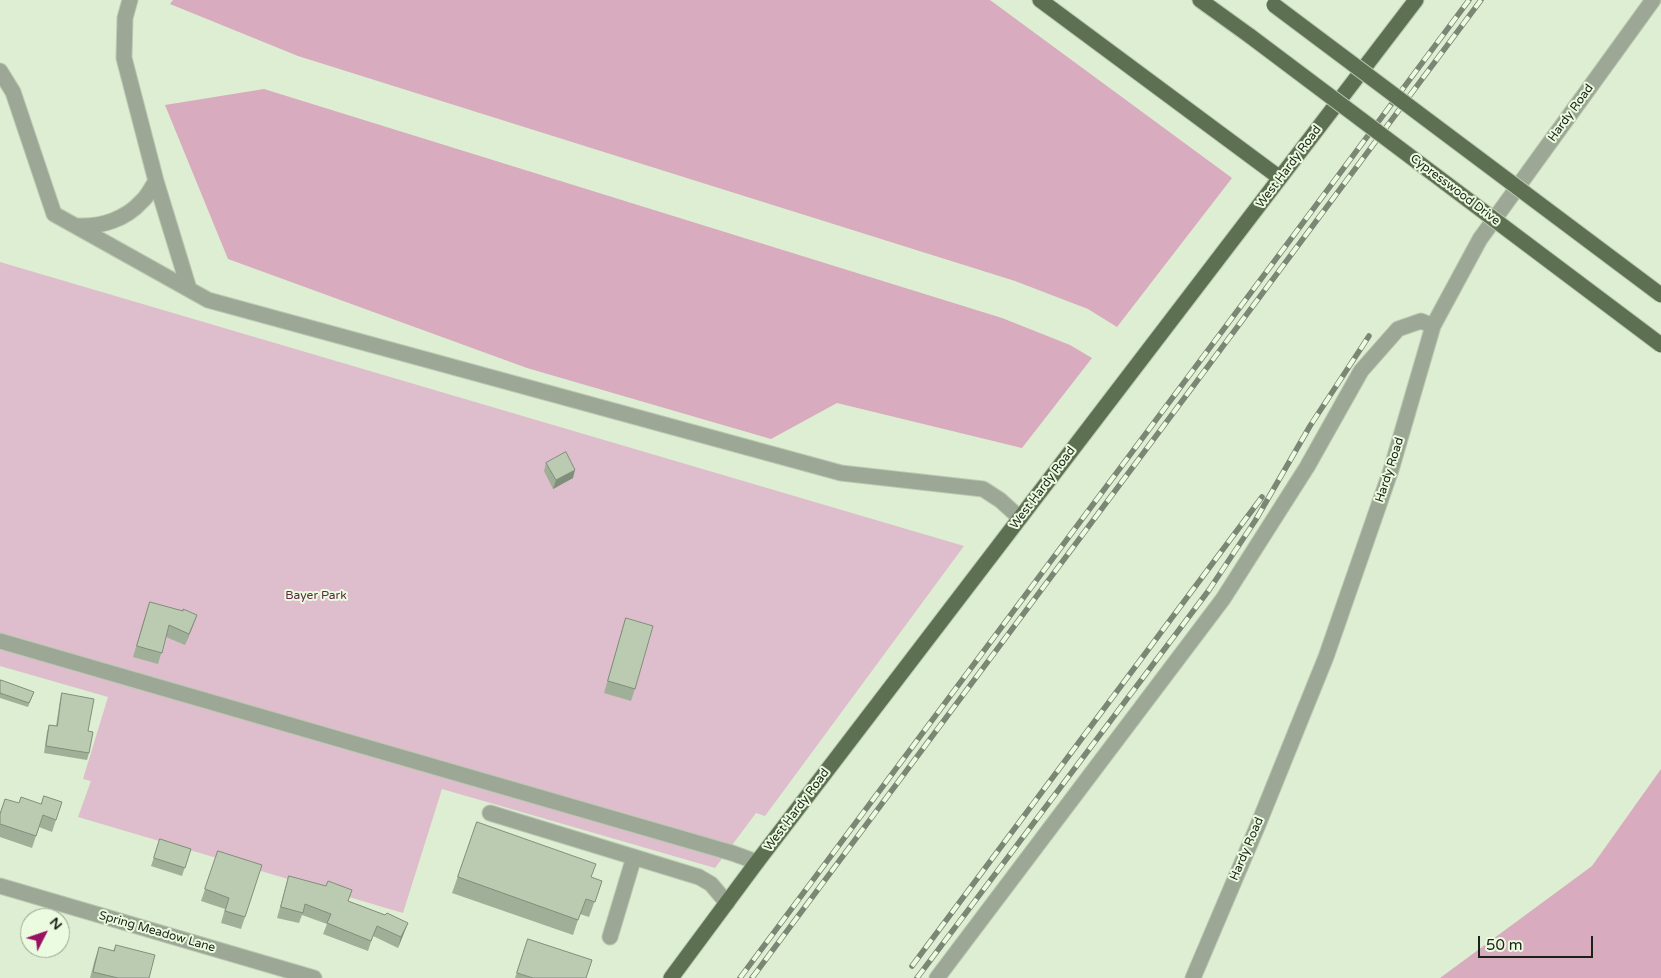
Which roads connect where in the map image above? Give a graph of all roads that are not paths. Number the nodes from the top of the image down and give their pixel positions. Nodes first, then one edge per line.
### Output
1 (130, 0) edge
2 (1040, 0) edge
3 (1200, 0) edge
4 (1653, 0) edge
5 (1412, 2) edge
6 (1271, 3) edge
7 (0, 71) edge
8 (1280, 178) junction
9 (156, 181) junction
10 (76, 226) junction
11 (189, 289) junction
12 (1661, 295) edge
13 (1433, 326) junction
14 (1661, 345) edge
15 (1020, 518) junction
16 (0, 641) edge
17 (490, 813) dead end
18 (634, 857) junction
19 (757, 862) junction
20 (0, 886) edge
21 (726, 903) junction
22 (610, 937) dead end
23 (314, 978) edge
24 (671, 978) edge
25 (937, 978) edge
26 (1193, 978) edge

1 - 9 street
2 - 8 main road
3 - 14 main road, Cypresswood Drive, bridge
4 - 13 street, Hardy Road
5 - 8 main road, West Hardy Road
6 - 12 main road, bridge
7 - 10 street
8 - 15 main road, West Hardy Road
9 - 10 street
9 - 11 street
10 - 11 street
11 - 15 street
13 - 25 street
13 - 26 street, Hardy Road
15 - 19 main road, West Hardy Road
16 - 19 street
17 - 18 street
18 - 21 street
18 - 22 street
19 - 21 main road, West Hardy Road
20 - 23 street, Spring Meadow Lane
21 - 24 main road, West Hardy Road

